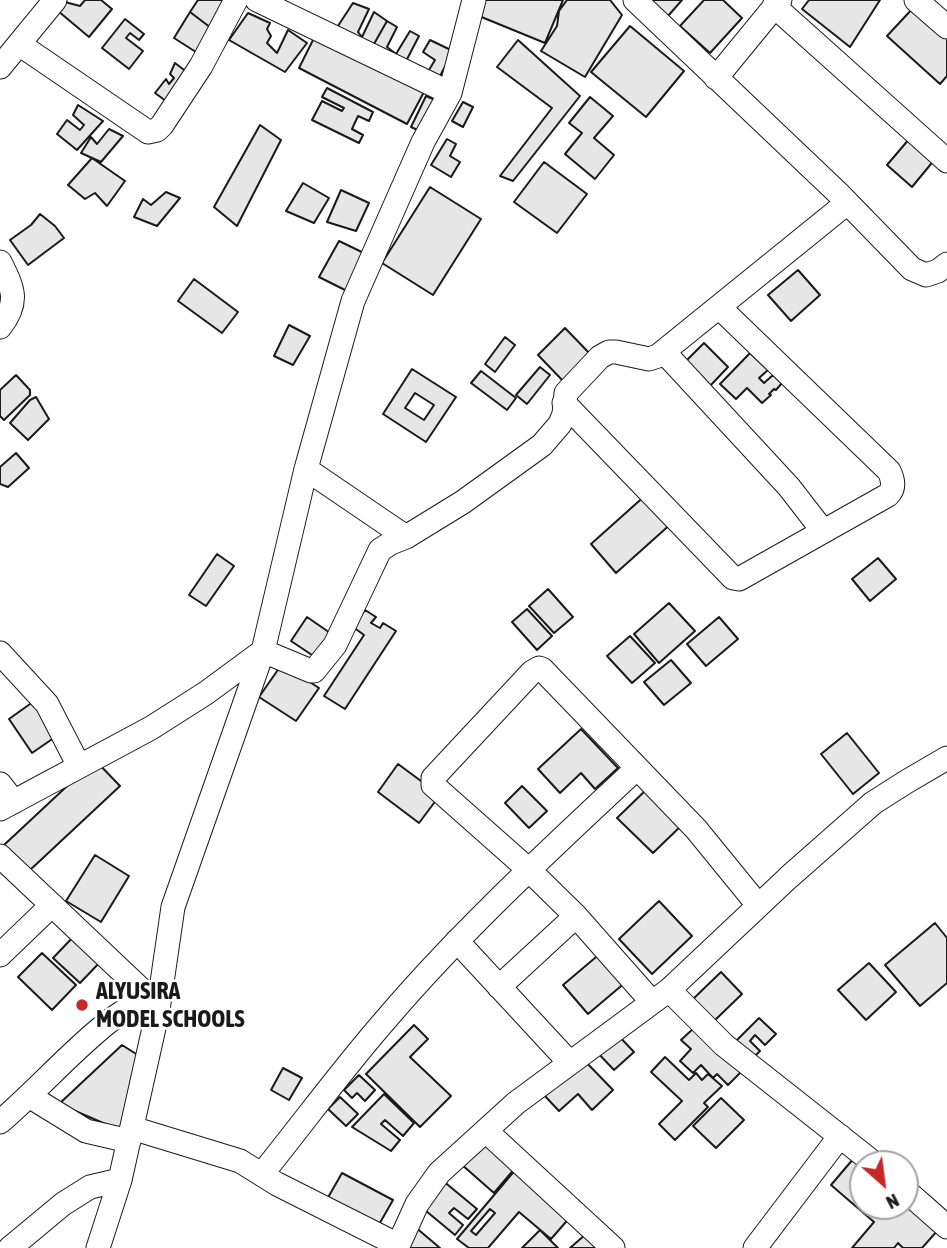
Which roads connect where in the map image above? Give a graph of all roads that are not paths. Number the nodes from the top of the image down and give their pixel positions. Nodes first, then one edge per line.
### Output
1 (55, 0) edge
2 (236, 0) edge
3 (257, 0) edge
4 (474, 0) edge
5 (635, 0) edge
6 (916, 0) edge
7 (777, 3) edge
8 (947, 27) edge
9 (19, 44) junction
10 (0, 67) edge
11 (716, 78) junction
12 (450, 93) junction
13 (947, 161) edge
14 (847, 203) junction
15 (0, 262) edge
16 (947, 264) edge
17 (719, 307) junction
18 (0, 327) edge
19 (664, 352) junction
20 (564, 403) junction
21 (306, 469) junction
22 (823, 531) junction
23 (406, 537) junction
24 (263, 651) junction
25 (0, 653) edge
26 (947, 758) edge
27 (79, 766) junction
28 (636, 769) junction
29 (5, 798) edge
30 (0, 856) edge
31 (529, 870) junction
32 (52, 905) junction
33 (758, 905) junction
34 (576, 916) junction
35 (457, 942) junction
36 (0, 955) edge
37 (499, 987) junction
38 (155, 993) junction
39 (660, 996) junction
40 (569, 1062) junction
41 (29, 1096) junction
42 (0, 1122) edge
43 (486, 1130) junction
44 (130, 1134) junction
45 (840, 1136) junction
46 (858, 1150) edge
47 (261, 1174) junction
48 (120, 1180) junction
49 (919, 1202) edge
50 (947, 1227) edge
51 (398, 1246) edge
52 (10, 1248) edge
53 (98, 1248) edge
54 (613, 1248) edge
55 (755, 1248) edge

1 - 9 street
2 - 9 street
3 - 12 street
4 - 12 street
5 - 11 street
6 - 8 street
7 - 11 street
7 - 13 street
9 - 10 street
11 - 14 street
12 - 21 street
14 - 16 street
14 - 17 street
15 - 18 street
17 - 19 street
17 - 22 street
19 - 20 street
19 - 22 street
20 - 22 street
20 - 23 street
21 - 23 street
21 - 24 street
23 - 24 street
24 - 27 street
24 - 38 street
25 - 27 street
26 - 33 street
27 - 29 street
28 - 31 street
28 - 31 street
28 - 33 street
30 - 32 street
31 - 34 street
31 - 35 street
32 - 36 street
32 - 38 street
33 - 39 street
34 - 37 street
34 - 39 street
35 - 37 street
35 - 47 street
37 - 40 street
38 - 41 street
38 - 44 street
39 - 40 street
39 - 45 street
40 - 43 street
41 - 42 street
41 - 44 street
43 - 51 street
43 - 54 street
44 - 47 street
44 - 48 street
45 - 46 street
45 - 55 street
47 - 51 street
48 - 52 street
48 - 53 street
49 - 50 street

